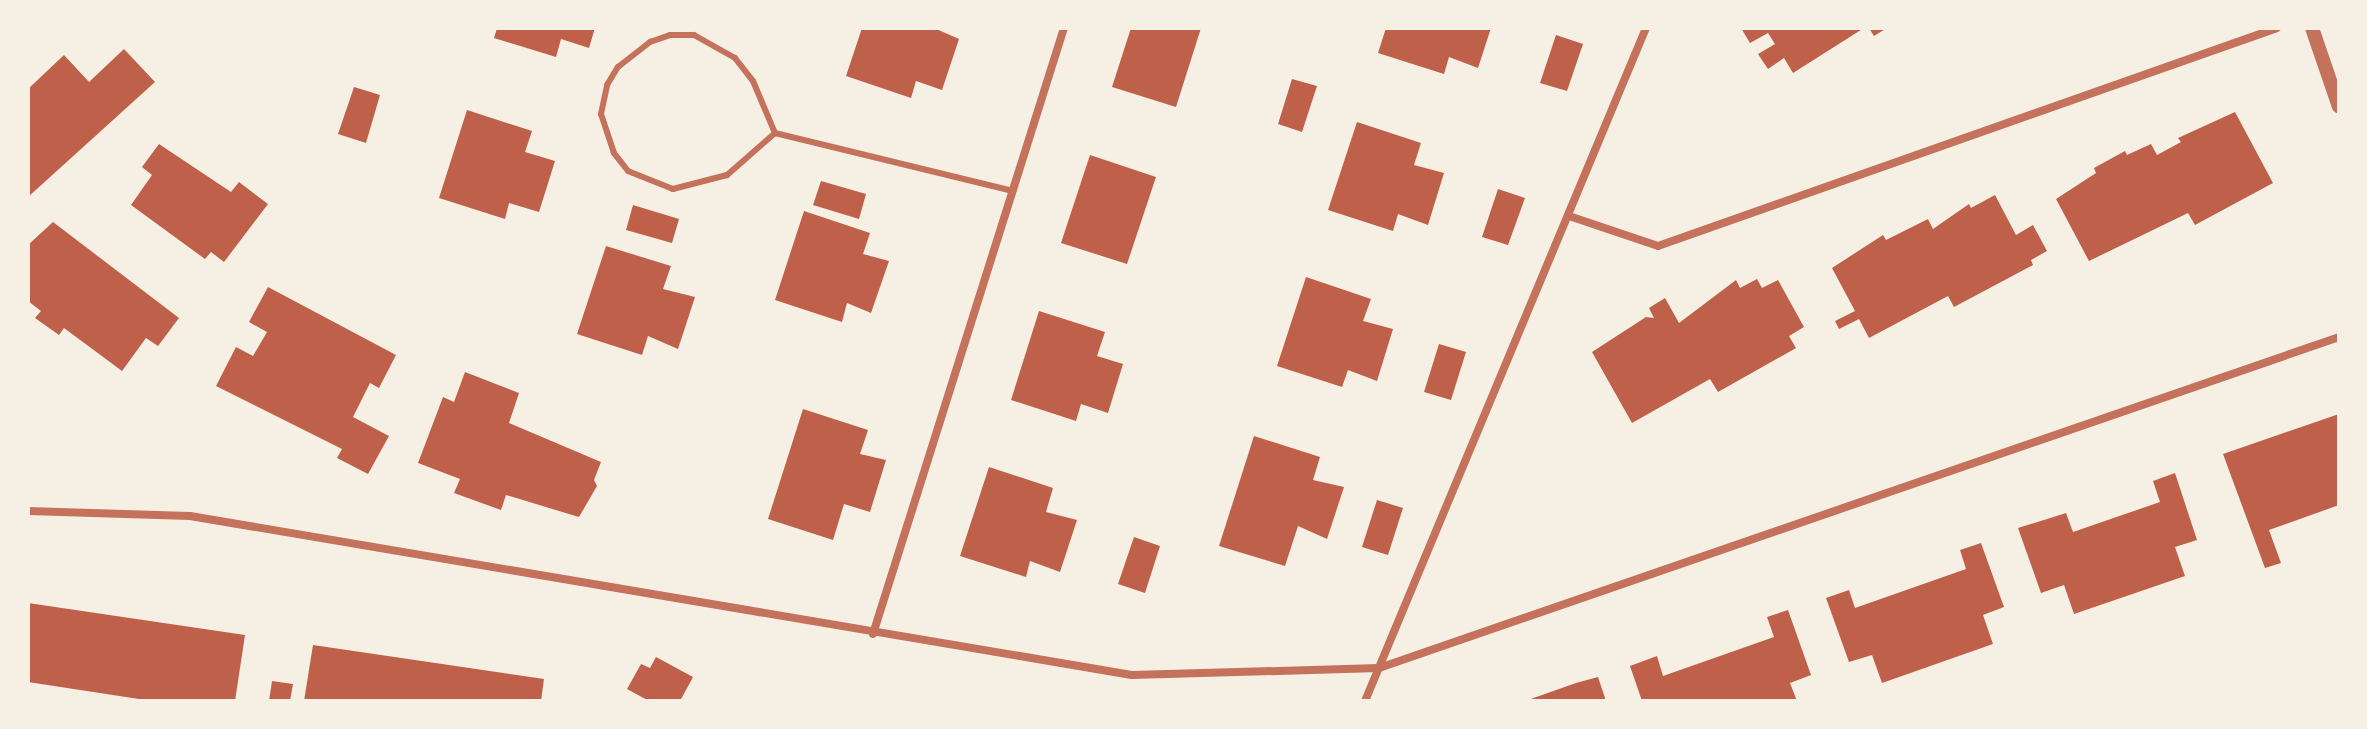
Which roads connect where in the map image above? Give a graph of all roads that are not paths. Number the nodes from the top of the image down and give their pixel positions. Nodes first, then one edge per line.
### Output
1 (1064, 28) edge
2 (1646, 28) edge
3 (2277, 28) edge
4 (2312, 28) edge
5 (2339, 107) edge
6 (775, 133) junction
7 (1013, 191) junction
8 (1569, 216) junction
9 (2339, 337) edge
10 (28, 511) edge
11 (873, 634) junction
12 (1379, 668) junction
13 (1365, 701) edge

1 - 7 street
2 - 8 street
3 - 8 street
4 - 5 street
6 - 6 lane
6 - 7 lane
7 - 11 street
8 - 12 street
9 - 12 street
10 - 11 street
11 - 12 street
12 - 13 street

